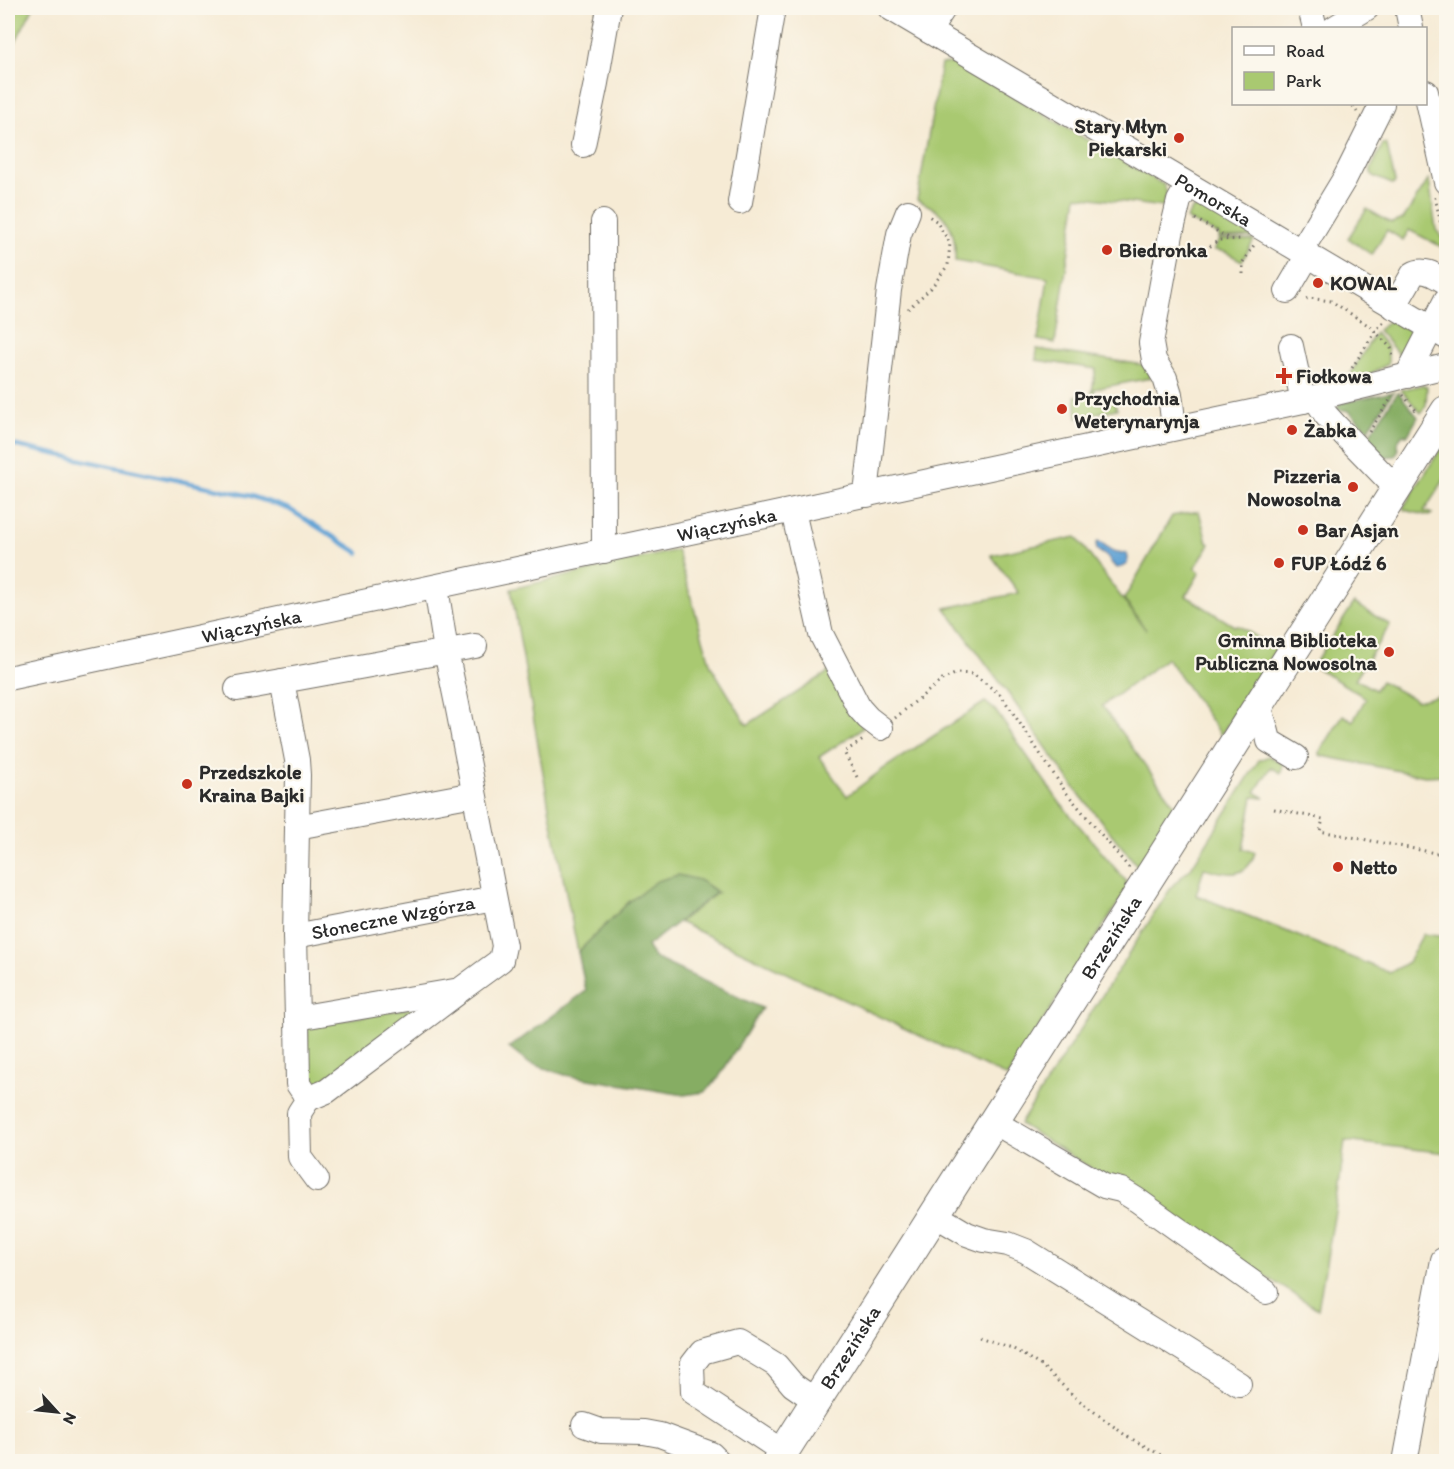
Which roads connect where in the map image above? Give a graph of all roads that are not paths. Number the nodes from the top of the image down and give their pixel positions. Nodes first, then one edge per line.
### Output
1 (609, 8) edge
2 (773, 8) edge
3 (890, 8) edge
4 (944, 8) edge
5 (1310, 8) edge
6 (1367, 8) edge
7 (1407, 8) edge
8 (1315, 27) edge
9 (1336, 27) edge
10 (1412, 27) edge
11 (929, 31) junction
12 (1427, 101) edge
13 (1382, 105) edge
14 (583, 145) dead end
15 (1446, 182) edge
16 (1188, 185) junction
17 (740, 202) dead end
18 (908, 212) road end
19 (603, 222) dead end
20 (1304, 253) junction
21 (1446, 282) edge
22 (1295, 296) road end
23 (1446, 300) edge
24 (1391, 313) junction
25 (1439, 333) edge
26 (1291, 346) dead end
27 (1446, 366) edge
28 (1399, 381) junction
29 (1309, 399) junction
30 (1433, 414) edge
31 (1174, 428) junction
32 (1397, 489) junction
33 (867, 495) junction
34 (793, 511) junction
35 (604, 551) junction
36 (436, 587) junction
37 (474, 646) dead end
38 (446, 651) junction
39 (8, 678) edge
40 (282, 681) junction
41 (237, 689) dead end
42 (1260, 704) junction
43 (882, 728) road end
44 (1269, 741) junction
45 (1228, 754) junction
46 (1296, 757) dead end
47 (474, 794) junction
48 (297, 827) junction
49 (494, 898) junction
50 (295, 936) junction
51 (460, 990) junction
52 (297, 1018) junction
53 (308, 1099) junction
54 (994, 1122) junction
55 (316, 1180) dead end
56 (935, 1215) junction
57 (1443, 1260) dead end
58 (1266, 1292) dead end
59 (1239, 1384) dead end
60 (816, 1401) junction
61 (584, 1425) dead end
62 (780, 1457) edge
63 (719, 1461) edge
64 (1405, 1461) edge

1 - 14 street
2 - 17 street
3 - 11 street, Pomorska
4 - 11 street
5 - 8 street
6 - 9 street
7 - 10 street
11 - 16 street, Pomorska
12 - 15 street
13 - 20 street
16 - 20 street, Pomorska
16 - 31 street
18 - 33 street
19 - 35 street
20 - 22 street
20 - 24 street, Pomorska
21 - 24 street
23 - 25 street
24 - 25 street, Pomorska
25 - 28 street
26 - 29 street
27 - 28 street, Wiączyńska
28 - 29 street, Wiączyńska
29 - 31 street, Wiączyńska
29 - 32 street
30 - 32 main road, Brzezińska
31 - 33 street, Wiączyńska
32 - 42 main road, Brzezińska
33 - 34 street, Wiączyńska
34 - 35 street, Wiączyńska
34 - 43 street
35 - 36 street, Wiączyńska
36 - 38 street, Słoneczne Wzgórza
36 - 39 street, Wiączyńska
37 - 38 street
38 - 40 street
38 - 47 street, Słoneczne Wzgórza
40 - 41 street
40 - 48 street, Słoneczne Wzgórza
42 - 44 street
42 - 45 main road, Brzezińska
44 - 45 street
44 - 46 street
45 - 54 main road, Brzezińska
47 - 48 street
47 - 49 street, Słoneczne Wzgórza
48 - 50 street, Słoneczne Wzgórza
49 - 50 street, Słoneczne Wzgórza
49 - 51 street, Słoneczne Wzgórza
50 - 52 street, Słoneczne Wzgórza
51 - 52 street, Słoneczne Wzgórza
51 - 53 street, Słoneczne Wzgórza
52 - 53 street, Słoneczne Wzgórza
53 - 55 street
54 - 56 main road, Brzezińska
54 - 58 street
56 - 59 street
56 - 60 main road, Brzezińska
57 - 64 street
60 - 62 main road, Brzezińska
60 - 62 street
61 - 63 street

